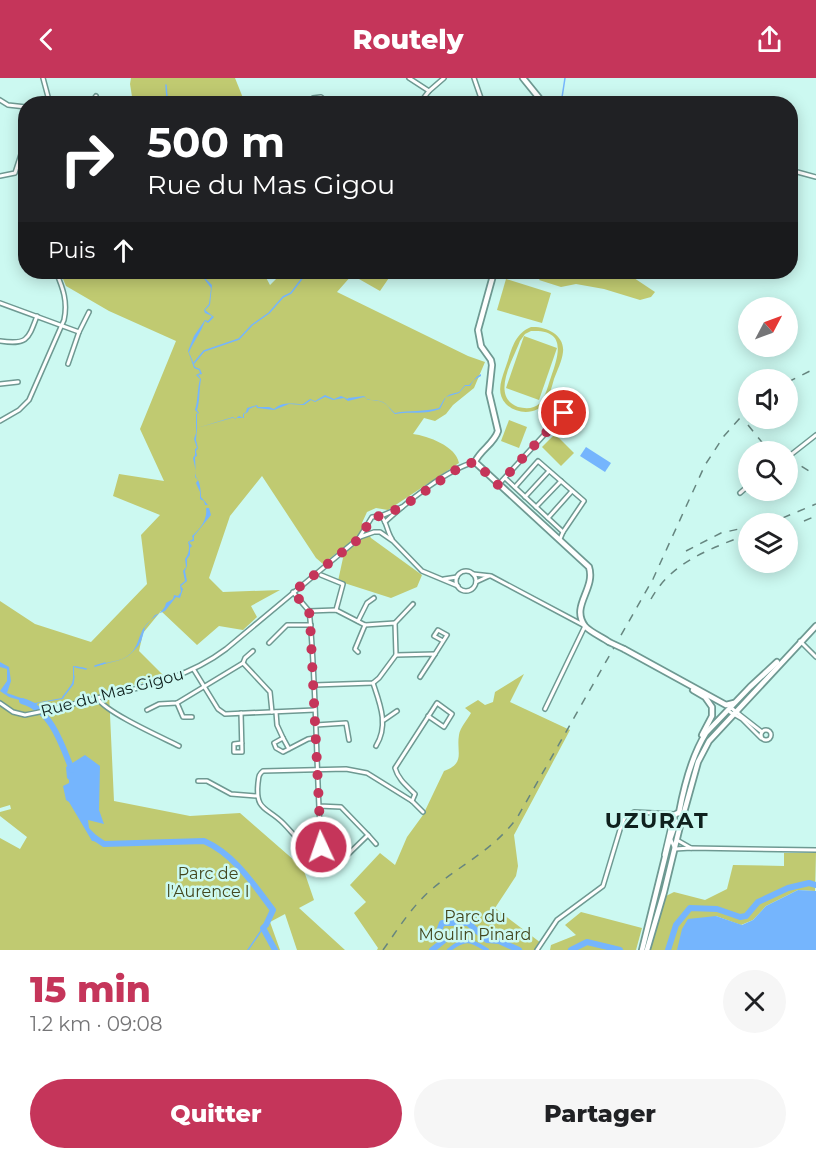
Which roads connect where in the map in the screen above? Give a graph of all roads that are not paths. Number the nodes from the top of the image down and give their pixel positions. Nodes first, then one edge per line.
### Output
1 (43, 78) edge
2 (409, 78) edge
3 (444, 78) edge
4 (474, 78) edge
5 (521, 78) edge
6 (429, 91) junction
7 (48, 96) edge
8 (425, 96) edge
9 (480, 96) edge
10 (538, 96) edge
11 (0, 100) edge
12 (18, 106) edge
13 (18, 164) edge
14 (798, 172) edge
15 (0, 176) edge
16 (816, 177) edge
17 (60, 279) edge
18 (492, 279) edge
19 (0, 303) edge
20 (89, 312) dead end
21 (37, 316) junction
22 (62, 325) junction
23 (79, 332) junction
24 (0, 341) edge
25 (68, 364) dead end
26 (18, 382) dead end
27 (0, 384) edge
28 (566, 411) dead end
29 (0, 421) edge
30 (816, 435) edge
31 (798, 449) edge
32 (475, 462) junction
33 (549, 471) junction
34 (505, 478) junction
35 (561, 481) junction
36 (498, 485) junction
37 (514, 487) junction
38 (572, 491) junction
39 (525, 497) junction
40 (402, 507) junction
41 (537, 507) junction
42 (381, 516) junction
43 (548, 518) junction
44 (386, 522) junction
45 (368, 525) junction
46 (386, 527) junction
47 (374, 532) junction
48 (380, 532) junction
49 (563, 532) junction
50 (360, 538) junction
51 (560, 539) junction
52 (393, 541) junction
53 (473, 574) junction
54 (321, 575) dead end
55 (491, 576) junction
56 (457, 577) junction
57 (442, 579) junction
58 (476, 582) junction
59 (458, 586) junction
60 (293, 592) junction
61 (374, 598) dead end
62 (413, 604) dead end
63 (336, 610) junction
64 (309, 611) junction
65 (358, 621) junction
66 (395, 623) junction
67 (311, 625) junction
68 (364, 625) junction
69 (585, 626) junction
70 (816, 626) edge
71 (443, 641) dead end
72 (800, 641) junction
73 (269, 643) dead end
74 (253, 651) dead end
75 (791, 651) junction
76 (358, 652) dead end
77 (435, 654) junction
78 (396, 655) junction
79 (816, 657) edge
80 (243, 663) junction
81 (194, 670) junction
82 (420, 677) dead end
83 (682, 680) junction
84 (373, 683) junction
85 (314, 685) junction
86 (204, 687) junction
87 (710, 696) junction
88 (97, 698) junction
89 (738, 700) junction
90 (745, 702) junction
91 (177, 703) junction
92 (724, 703) junction
93 (0, 704) edge
94 (545, 709) dead end
95 (147, 710) dead end
96 (315, 710) junction
97 (397, 711) dead end
98 (732, 711) junction
99 (274, 712) junction
100 (241, 713) junction
101 (428, 716) junction
102 (742, 716) junction
103 (192, 717) dead end
104 (384, 720) junction
105 (316, 725) junction
106 (762, 732) junction
107 (415, 736) junction
108 (283, 738) junction
109 (315, 738) junction
110 (761, 738) junction
111 (349, 740) dead end
112 (421, 740) dead end
113 (701, 741) junction
114 (242, 743) dead end
115 (179, 746) dead end
116 (376, 746) dead end
117 (290, 749) junction
118 (402, 757) junction
119 (408, 760) dead end
120 (318, 769) junction
121 (198, 781) dead end
122 (256, 796) junction
123 (412, 801) junction
124 (319, 806) junction
125 (423, 812) dead end
126 (662, 814) junction
127 (678, 818) junction
128 (672, 835) junction
129 (368, 836) junction
130 (677, 840) junction
131 (376, 844) dead end
132 (321, 847) junction
133 (691, 848) junction
134 (675, 849) junction
135 (816, 850) edge
136 (665, 857) junction
137 (537, 950) edge
138 (642, 950) edge
139 (647, 950) edge

1 - 7 street
2 - 6 street
3 - 6 street
4 - 9 street
5 - 10 street
6 - 8 street
11 - 12 street
13 - 15 street
14 - 16 street
17 - 22 street
18 - 32 street
19 - 21 street
20 - 23 street
21 - 22 street
21 - 24 street
22 - 23 street
22 - 29 street
23 - 25 street
26 - 27 street
28 - 34 street
30 - 31 street
32 - 36 street
32 - 40 street
33 - 35 street
33 - 37 street
33 - 39 street
34 - 36 street
34 - 37 street
35 - 38 street
35 - 41 street
36 - 51 street
37 - 39 street
38 - 43 street
38 - 49 street
39 - 41 street
40 - 42 street
40 - 44 street
41 - 43 street
42 - 44 street
42 - 45 street
43 - 49 street
44 - 46 street
45 - 47 street
45 - 50 street, Rue du Mas Gigou
46 - 48 street
46 - 52 street
47 - 48 street
47 - 50 street, Rue du Mas Gigou
48 - 52 street
49 - 51 street
50 - 60 street, Rue du Mas Gigou
51 - 69 street
52 - 57 street
53 - 55 street
53 - 56 street
53 - 58 street
54 - 63 street
55 - 58 street
55 - 69 street
56 - 57 street
56 - 59 street
57 - 59 street
58 - 59 street
60 - 64 street
60 - 81 street, Rue du Mas Gigou
61 - 65 street
62 - 66 street
63 - 64 street
63 - 65 street
64 - 67 street
65 - 68 street
66 - 68 street
66 - 78 street
67 - 73 street
67 - 85 street
68 - 76 street
69 - 83 street, bridge
69 - 94 street
70 - 72 street
71 - 77 street
72 - 75 street
72 - 79 street
74 - 80 street
75 - 89 street
75 - 90 street
77 - 78 street
77 - 82 street
78 - 84 street
80 - 86 street
80 - 99 street
81 - 86 street
81 - 88 street, Rue du Mas Gigou
83 - 87 street
83 - 113 street
84 - 85 street
84 - 104 street
85 - 96 street
86 - 91 street
86 - 100 street
87 - 92 street
87 - 98 street
88 - 93 street, Rue du Mas Gigou
88 - 115 street
89 - 92 street
89 - 98 street
90 - 98 street
90 - 102 street
91 - 95 street
91 - 103 street
92 - 98 street
96 - 99 street
96 - 105 street
97 - 104 street
98 - 102 street
98 - 110 street
98 - 113 street
98 - 127 street
99 - 100 street
99 - 108 street
100 - 114 street
101 - 101 street
101 - 107 street
102 - 106 street
104 - 116 street
105 - 109 street
105 - 111 street
106 - 110 street
106 - 110 street
107 - 112 street
107 - 118 street
108 - 117 street
108 - 117 street
109 - 117 street
109 - 120 street
113 - 127 street
118 - 119 street
118 - 123 street
120 - 122 street
120 - 123 street
120 - 124 street
121 - 122 street
122 - 132 street
123 - 125 street
124 - 129 street
124 - 132 street
126 - 127 street
126 - 136 street
126 - 137 street
127 - 128 street
127 - 130 street
128 - 134 street
128 - 136 street
129 - 131 street
129 - 132 street
130 - 133 street
130 - 134 street
133 - 134 street
133 - 135 street
134 - 139 street
136 - 138 street

